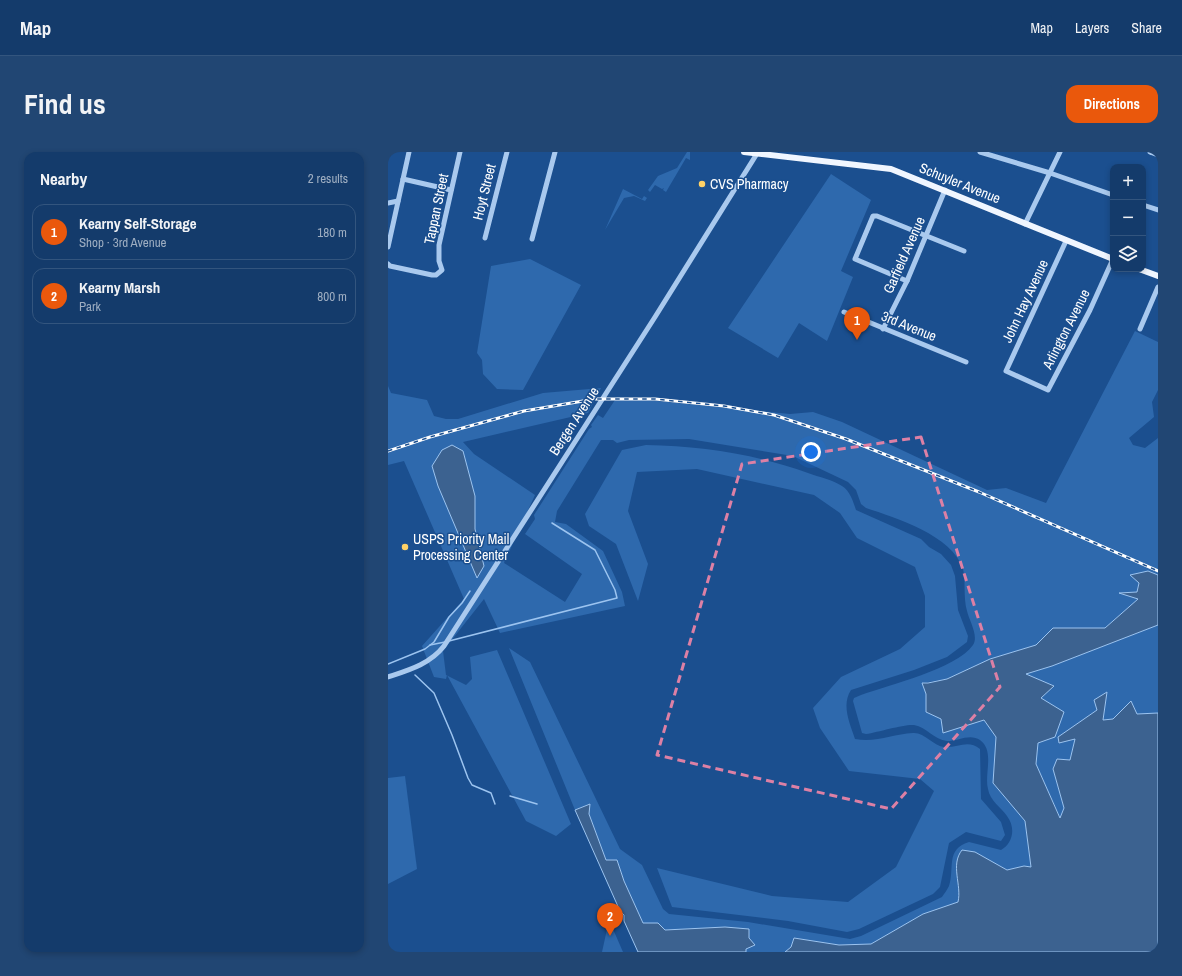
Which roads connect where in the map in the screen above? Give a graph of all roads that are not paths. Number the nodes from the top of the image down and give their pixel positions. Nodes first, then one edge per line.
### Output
1 (409, 152) edge
2 (460, 152) edge
3 (507, 152) edge
4 (554, 152) edge
5 (744, 152) edge
6 (980, 152) edge
7 (1060, 152) edge
8 (1150, 152) edge
9 (758, 153) edge
10 (1158, 155) edge
11 (1050, 172) junction
12 (403, 179) junction
13 (452, 190) junction
14 (945, 190) junction
15 (1110, 193) edge
16 (398, 201) junction
17 (388, 203) edge
18 (1146, 206) edge
19 (1158, 210) edge
20 (1025, 224) junction
21 (925, 236) junction
22 (485, 238) dead end
23 (532, 239) dead end
24 (1066, 241) junction
25 (388, 247) edge
26 (964, 251) dead end
27 (1110, 258) edge
28 (388, 264) edge
29 (1110, 266) edge
30 (1146, 272) edge
31 (1158, 276) edge
32 (907, 281) junction
33 (1158, 287) edge
34 (844, 312) dead end
35 (883, 329) junction
36 (1140, 329) dead end
37 (966, 362) dead end
38 (1029, 381) joint
39 (388, 677) edge

1 - 12 street
2 - 13 street, Tappan Street
3 - 22 street, Hoyt Street
4 - 23 street
5 - 9 main road, Schuyler Avenue
6 - 11 street
7 - 11 street
8 - 10 street
9 - 14 main road, Schuyler Avenue
9 - 39 street, Bergen Avenue
11 - 15 street
11 - 20 street
12 - 13 street
12 - 16 street
13 - 28 street, Tappan Street
14 - 20 main road, Schuyler Avenue
14 - 21 street, Garfield Avenue
16 - 17 street
16 - 25 street
18 - 19 street
20 - 24 main road, Schuyler Avenue
21 - 26 street
21 - 32 street, Garfield Avenue
21 - 32 street
24 - 27 main road, Schuyler Avenue
24 - 38 street, John Hay Avenue
29 - 38 street, Arlington Avenue
30 - 31 main road
32 - 35 street, Garfield Avenue
33 - 36 street
34 - 35 street, 3rd Avenue
35 - 37 street, 3rd Avenue

